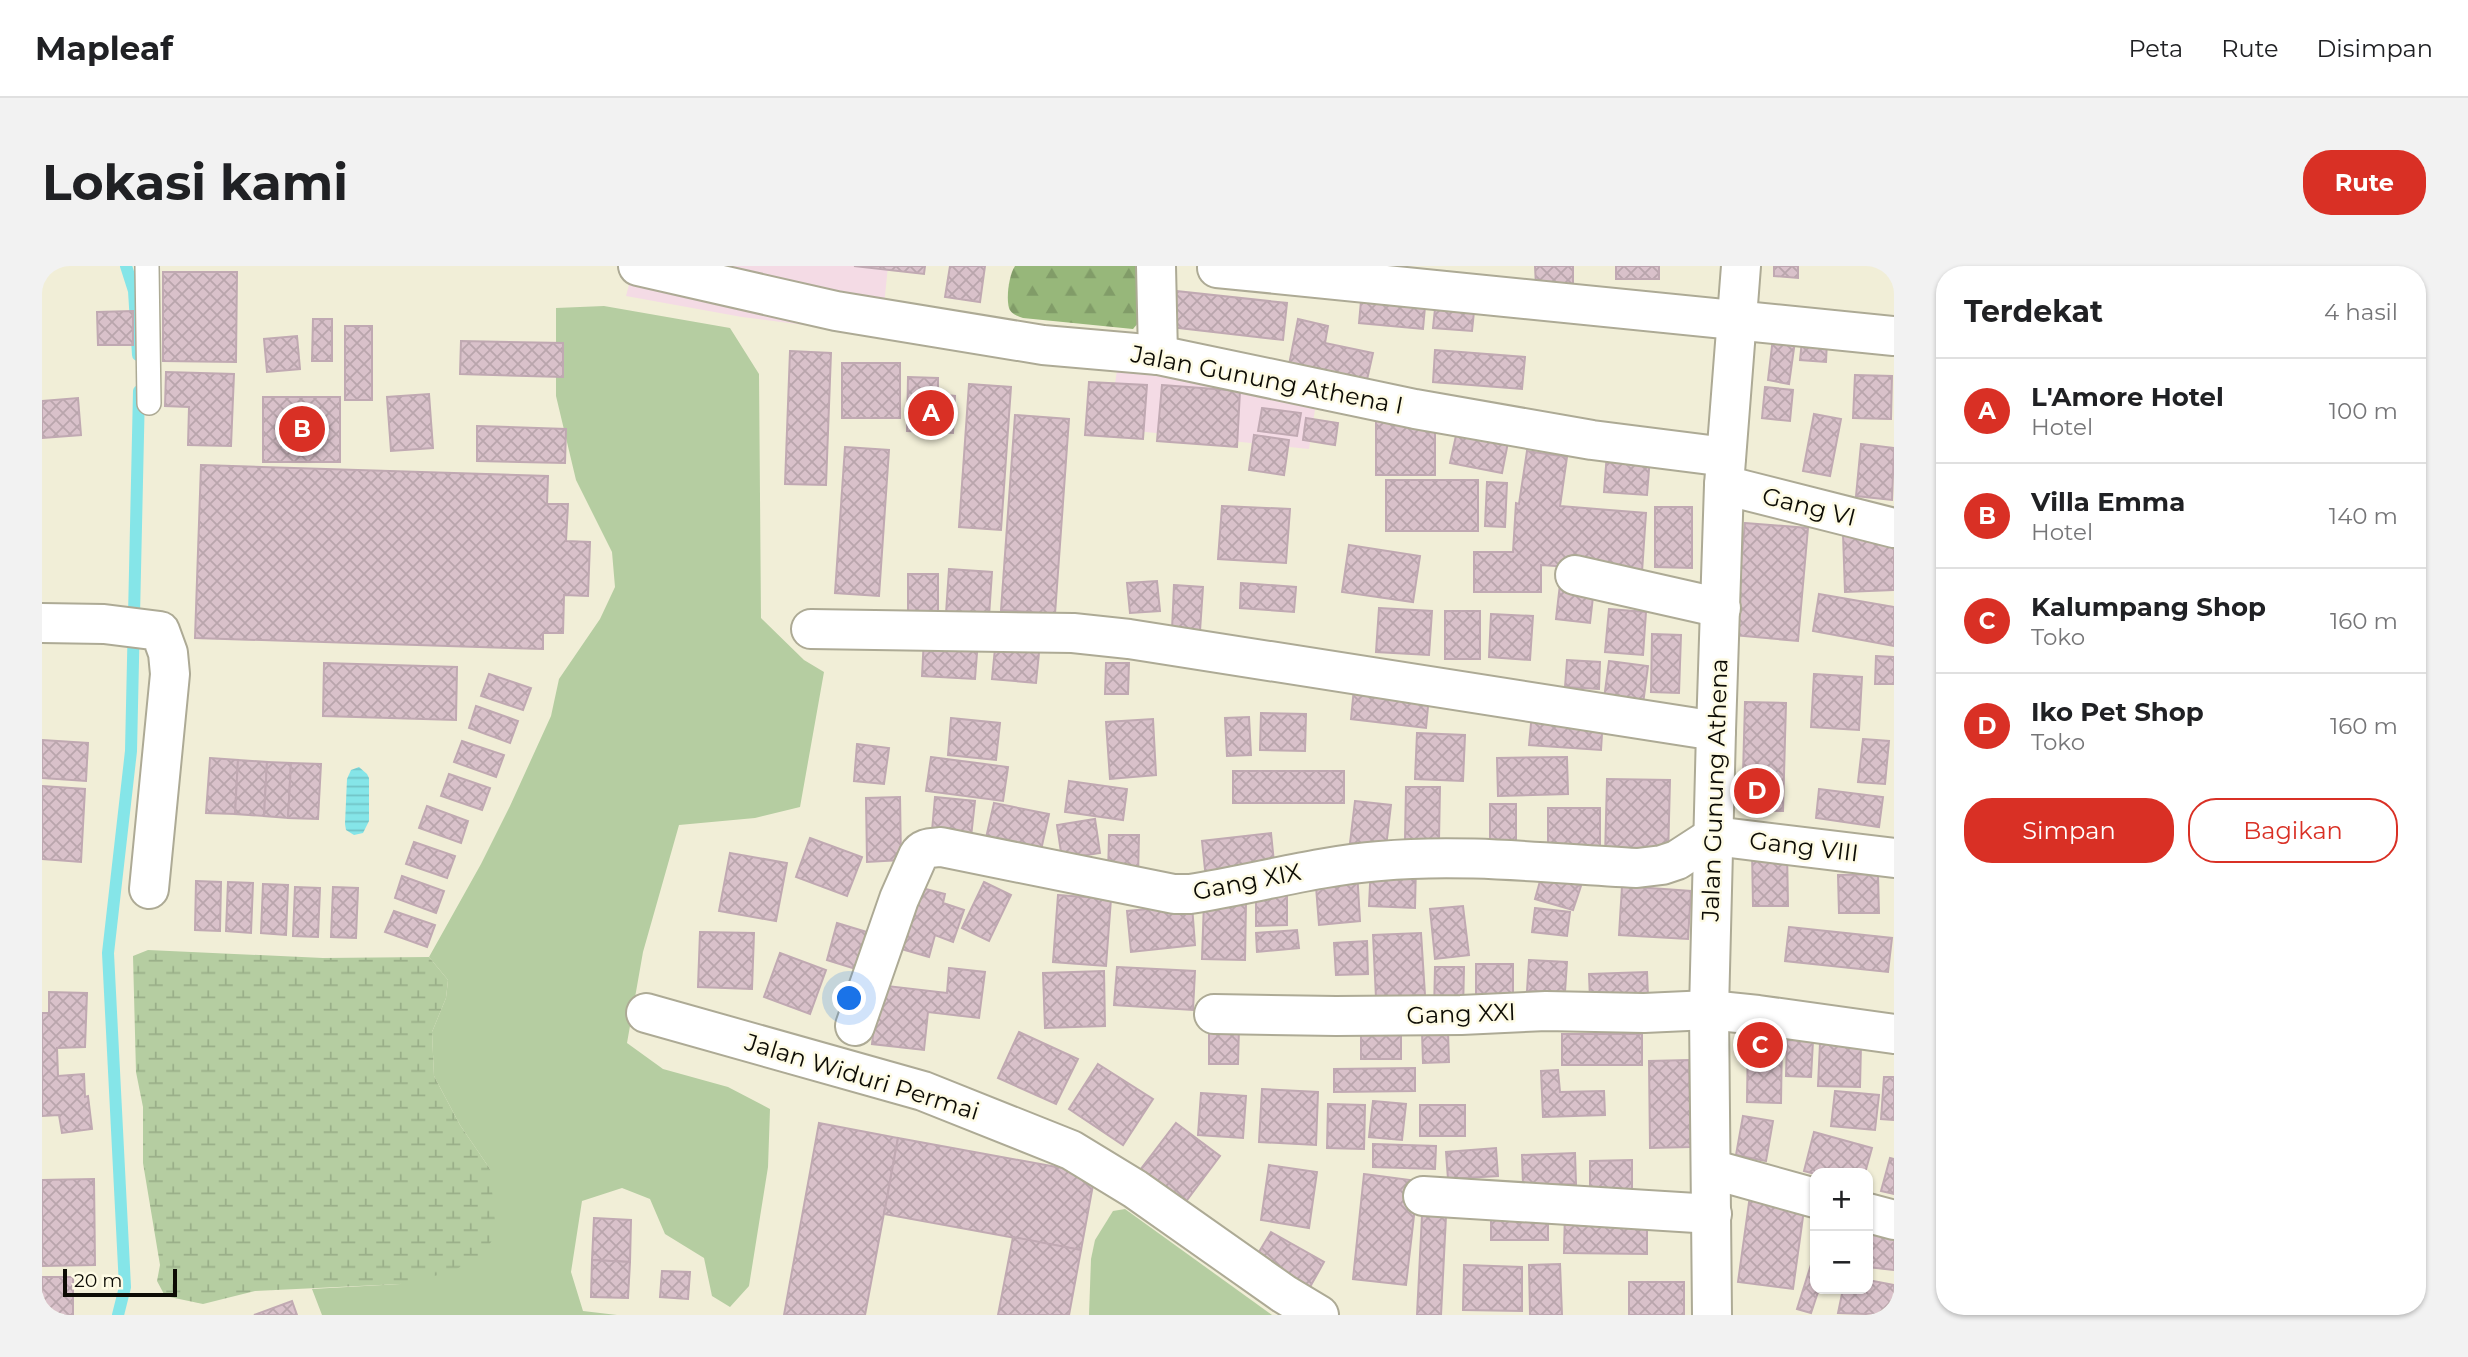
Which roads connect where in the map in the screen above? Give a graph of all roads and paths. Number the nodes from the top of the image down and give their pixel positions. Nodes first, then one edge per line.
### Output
1 (147, 266) edge
2 (638, 266) edge
3 (1156, 266) edge
4 (1741, 266) edge
5 (1217, 268) dead end
6 (688, 272) edge
7 (1737, 319) junction
8 (1894, 336) edge
9 (1158, 355) junction
10 (149, 403) dead end
11 (1725, 471) junction
12 (1894, 528) edge
13 (1575, 575) dead end
14 (1721, 607) junction
15 (42, 623) edge
16 (811, 629) dead end
17 (1716, 731) junction
18 (1714, 836) junction
19 (1894, 858) edge
20 (149, 889) dead end
21 (1709, 1010) junction
22 (646, 1013) dead end
23 (1214, 1014) dead end
24 (855, 1026) dead end
25 (1894, 1034) edge
26 (1711, 1169) junction
27 (1423, 1196) dead end
28 (1810, 1197) edge
29 (1712, 1214) junction
30 (1873, 1214) edge
31 (1894, 1220) edge
32 (1319, 1315) edge
33 (1712, 1315) edge

1 - 10 lane
2 - 6 street, Jalan Gunung Athena I
3 - 9 street
4 - 7 street, Jalan Gunung Athena
5 - 7 street
6 - 9 street, Jalan Gunung Athena I
7 - 8 street
7 - 11 street, Jalan Gunung Athena
9 - 11 street, Jalan Gunung Athena I
11 - 12 street, Gang VI
11 - 14 street, Jalan Gunung Athena
13 - 14 street
14 - 17 street, Jalan Gunung Athena
15 - 20 street
16 - 17 street
17 - 18 street, Jalan Gunung Athena
18 - 19 street, Gang VIII
18 - 21 street, Jalan Gunung Athena
18 - 24 street, Gang XIX
21 - 23 street, Gang XXI
21 - 25 street, Gang XXI
21 - 26 street, Jalan Gunung Athena
22 - 32 street, Jalan Widuri Permai
26 - 28 street
26 - 29 street, Jalan Gunung Athena
27 - 29 street
29 - 33 street, Jalan Gunung Athena
30 - 31 street

